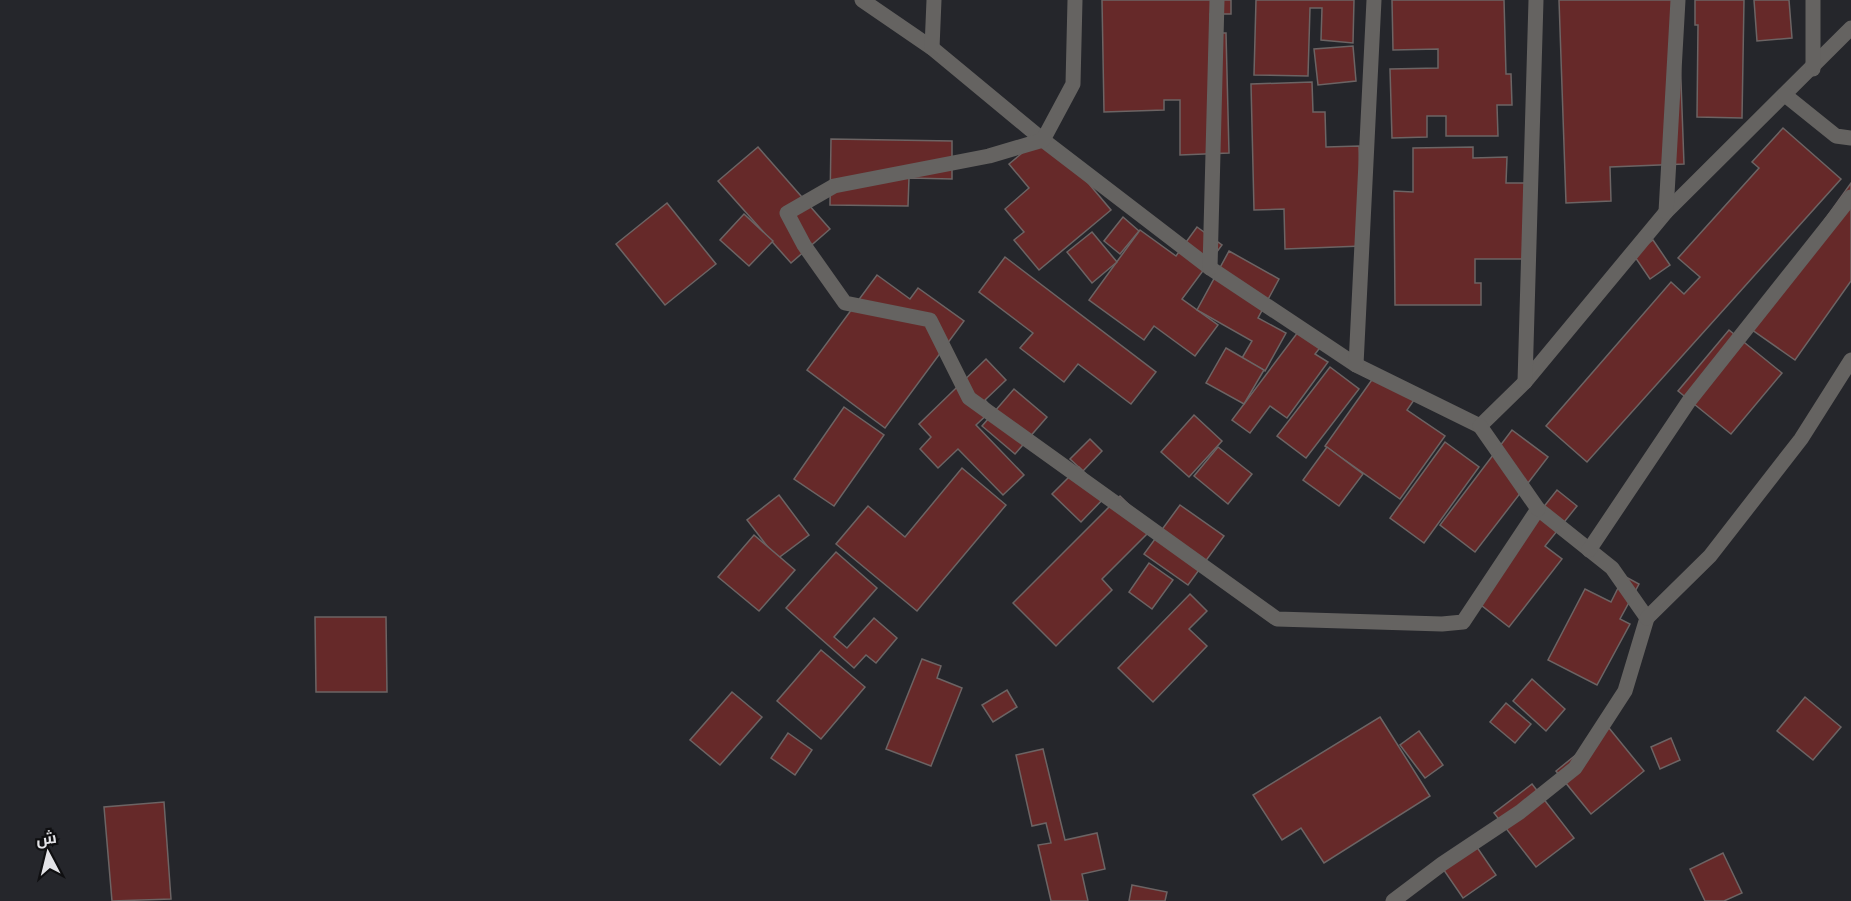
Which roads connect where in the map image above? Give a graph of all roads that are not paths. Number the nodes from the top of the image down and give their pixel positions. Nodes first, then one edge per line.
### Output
1 (862, 0) edge
2 (933, 0) edge
3 (1075, 0) edge
4 (1217, 0) edge
5 (1374, 0) edge
6 (1536, 0) edge
7 (1678, 0) edge
8 (1813, 0) edge
9 (1851, 28) edge
10 (932, 48) junction
11 (1813, 69) junction
12 (1785, 95) junction
13 (1851, 138) edge
14 (1043, 140) junction
15 (1851, 197) edge
16 (1666, 212) junction
17 (1210, 268) junction
18 (1851, 360) edge
19 (1356, 365) junction
20 (1525, 382) junction
21 (1480, 426) junction
22 (1538, 509) junction
23 (1589, 550) junction
24 (1647, 618) junction
25 (1393, 901) edge

1 - 10 street
2 - 10 street
3 - 14 street
4 - 17 street
5 - 19 street
6 - 20 street
7 - 16 street
8 - 11 street
9 - 11 street
10 - 14 street
11 - 12 street
12 - 13 street
12 - 16 street
14 - 17 street
14 - 22 street
15 - 23 street
16 - 20 street
17 - 19 street
18 - 24 street
19 - 21 street
20 - 21 street
21 - 22 street
22 - 23 street
23 - 24 street
24 - 25 street

